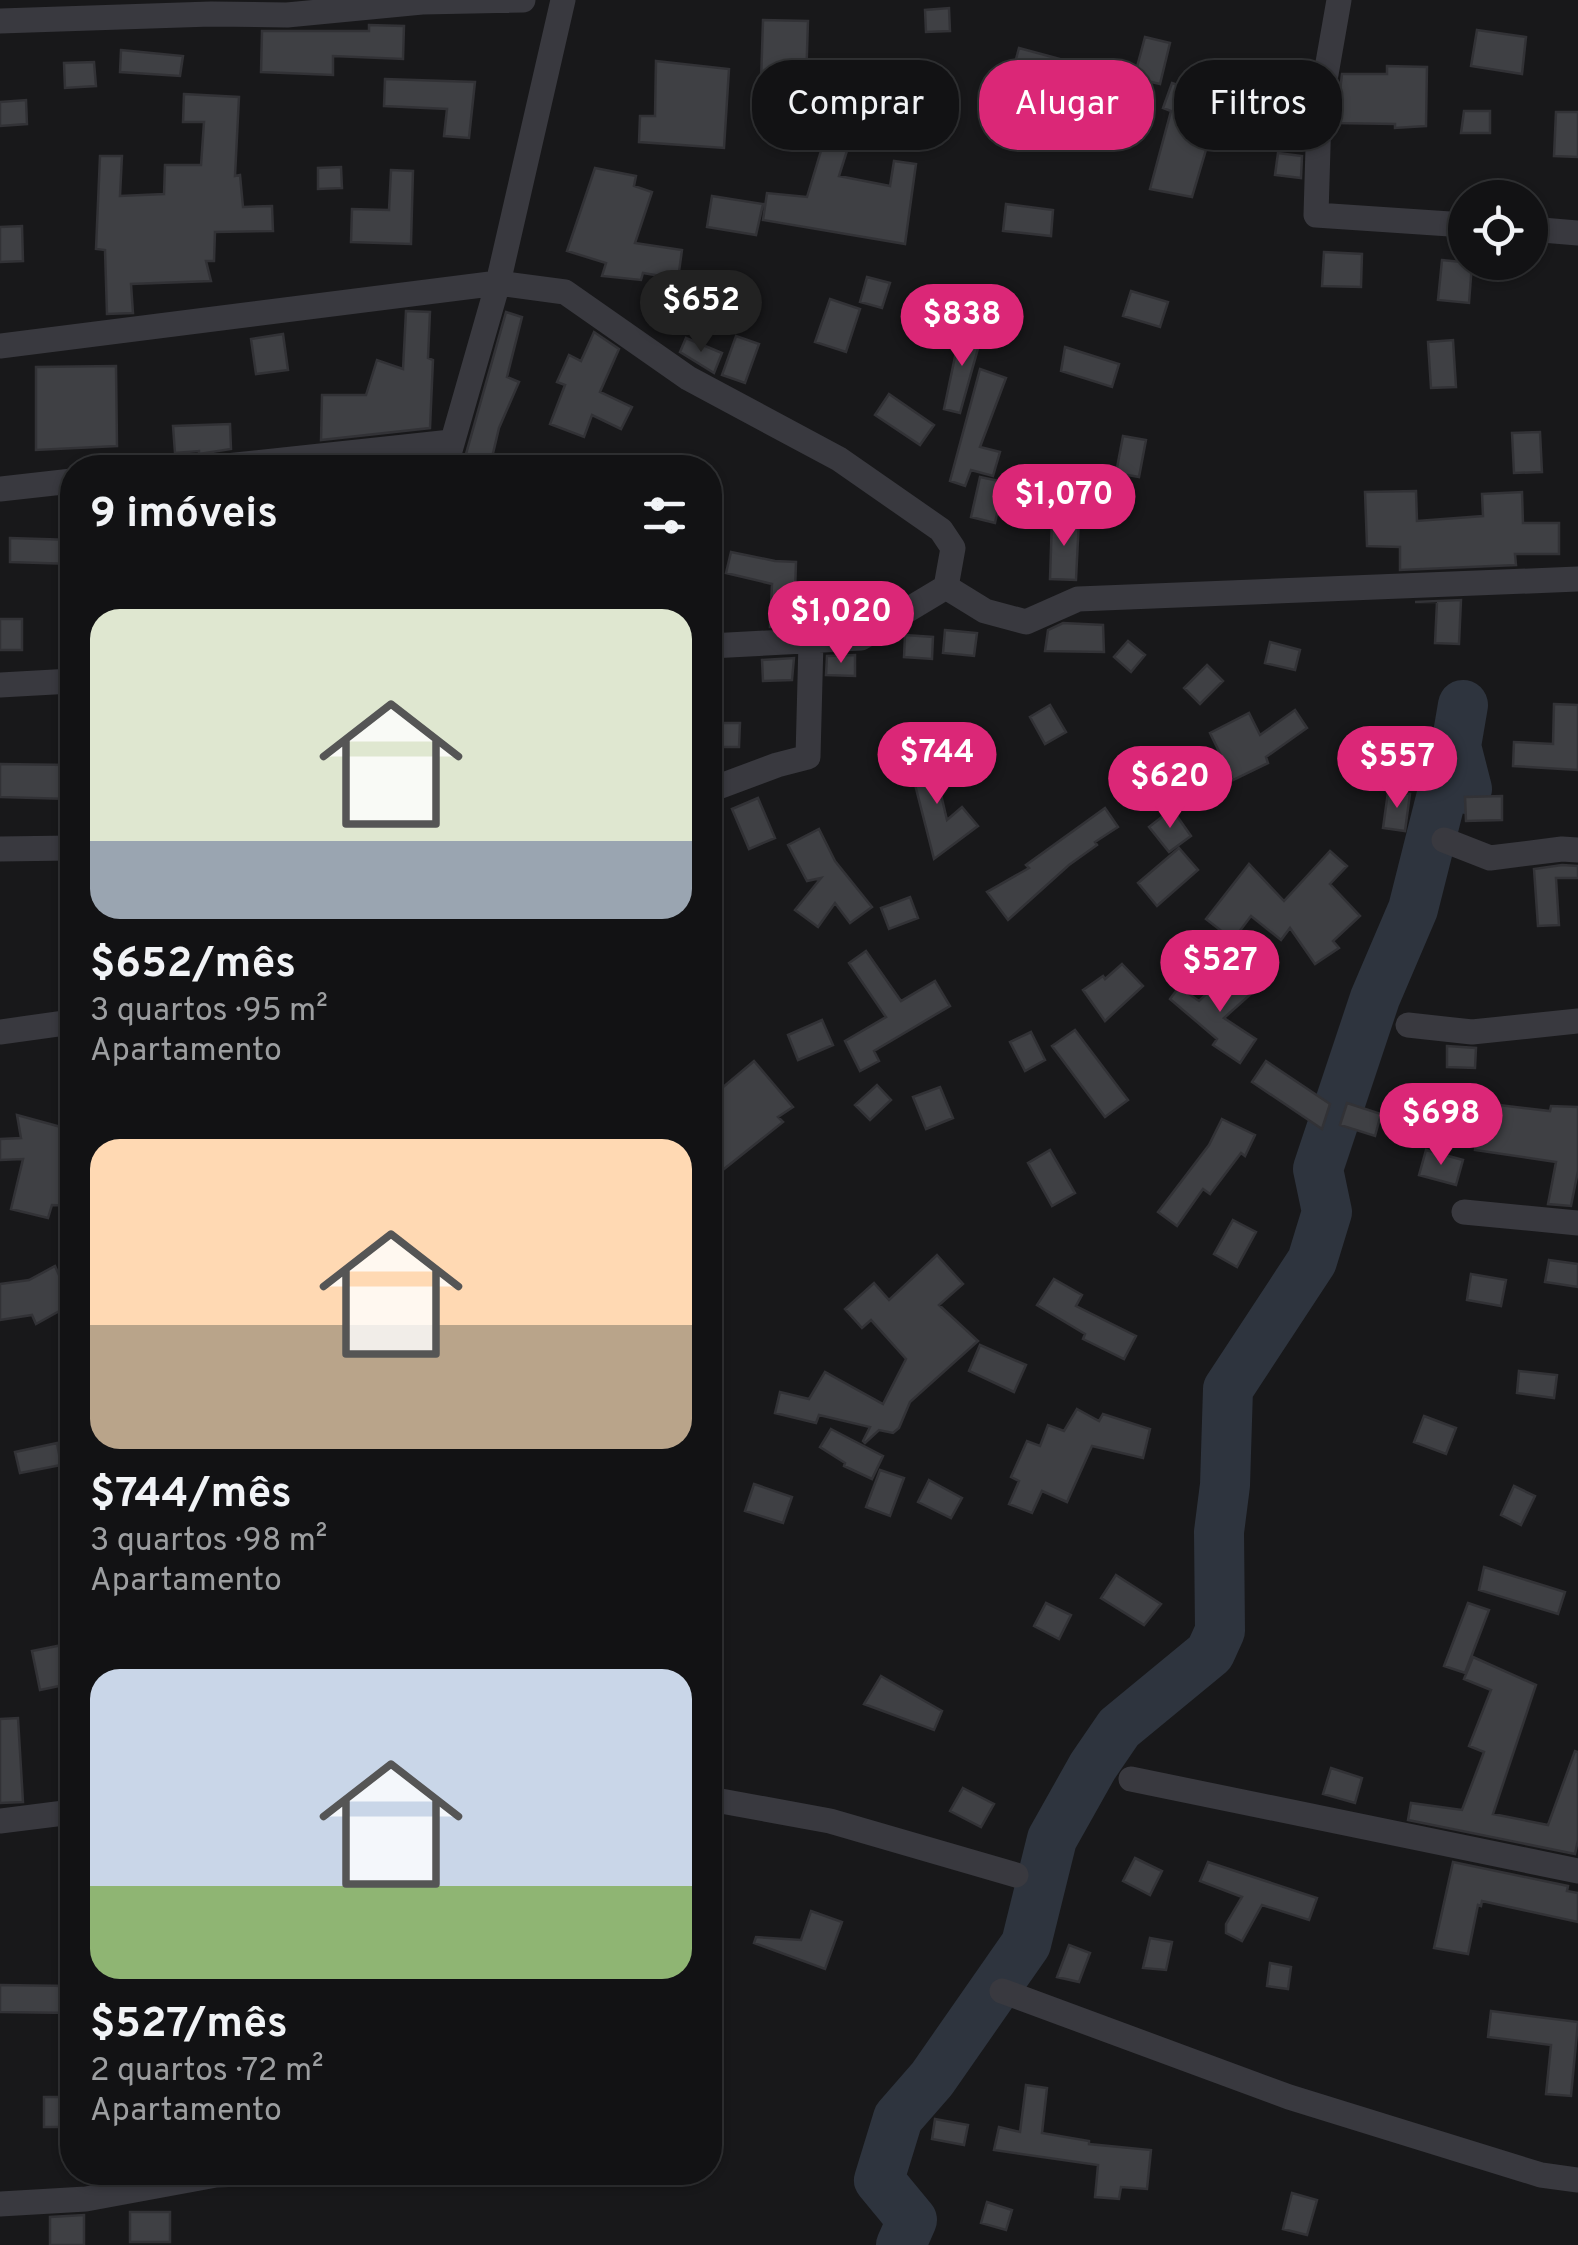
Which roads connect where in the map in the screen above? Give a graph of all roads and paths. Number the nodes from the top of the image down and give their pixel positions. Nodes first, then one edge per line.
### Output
1 (523, 0) edge
2 (563, 0) edge
3 (1339, 0) edge
4 (211, 7) edge
5 (0, 22) edge
6 (1448, 224) edge
7 (1548, 230) edge
8 (1578, 232) edge
9 (498, 283) junction
10 (0, 346) edge
11 (448, 455) edge
12 (60, 482) edge
13 (0, 489) edge
14 (1578, 579) edge
15 (946, 587) junction
16 (811, 641) junction
17 (722, 645) edge
18 (60, 682) edge
19 (0, 685) edge
20 (722, 785) edge
21 (1444, 840) dead end
22 (60, 848) edge
23 (0, 849) edge
24 (1578, 850) edge
25 (1578, 1021) edge
26 (60, 1024) edge
27 (1408, 1025) dead end
28 (0, 1032) edge
29 (1464, 1212) dead end
30 (1578, 1223) edge
31 (1131, 1779) dead end
32 (722, 1801) edge
33 (60, 1814) edge
34 (0, 1821) edge
35 (1578, 1871) edge
36 (1016, 1875) dead end
37 (1002, 1991) dead end
38 (1578, 2180) edge
39 (167, 2185) edge
40 (0, 2204) edge

1 - 4 street
2 - 9 street
3 - 6 street
4 - 5 street
7 - 8 street
9 - 10 street
9 - 11 street
9 - 15 street
12 - 13 street
14 - 15 street
15 - 16 street
16 - 17 street
16 - 20 street
18 - 19 street
21 - 24 street
22 - 23 street
25 - 27 street
26 - 28 street
29 - 30 street
31 - 35 street
32 - 36 street
33 - 34 street
37 - 38 street
39 - 40 street

